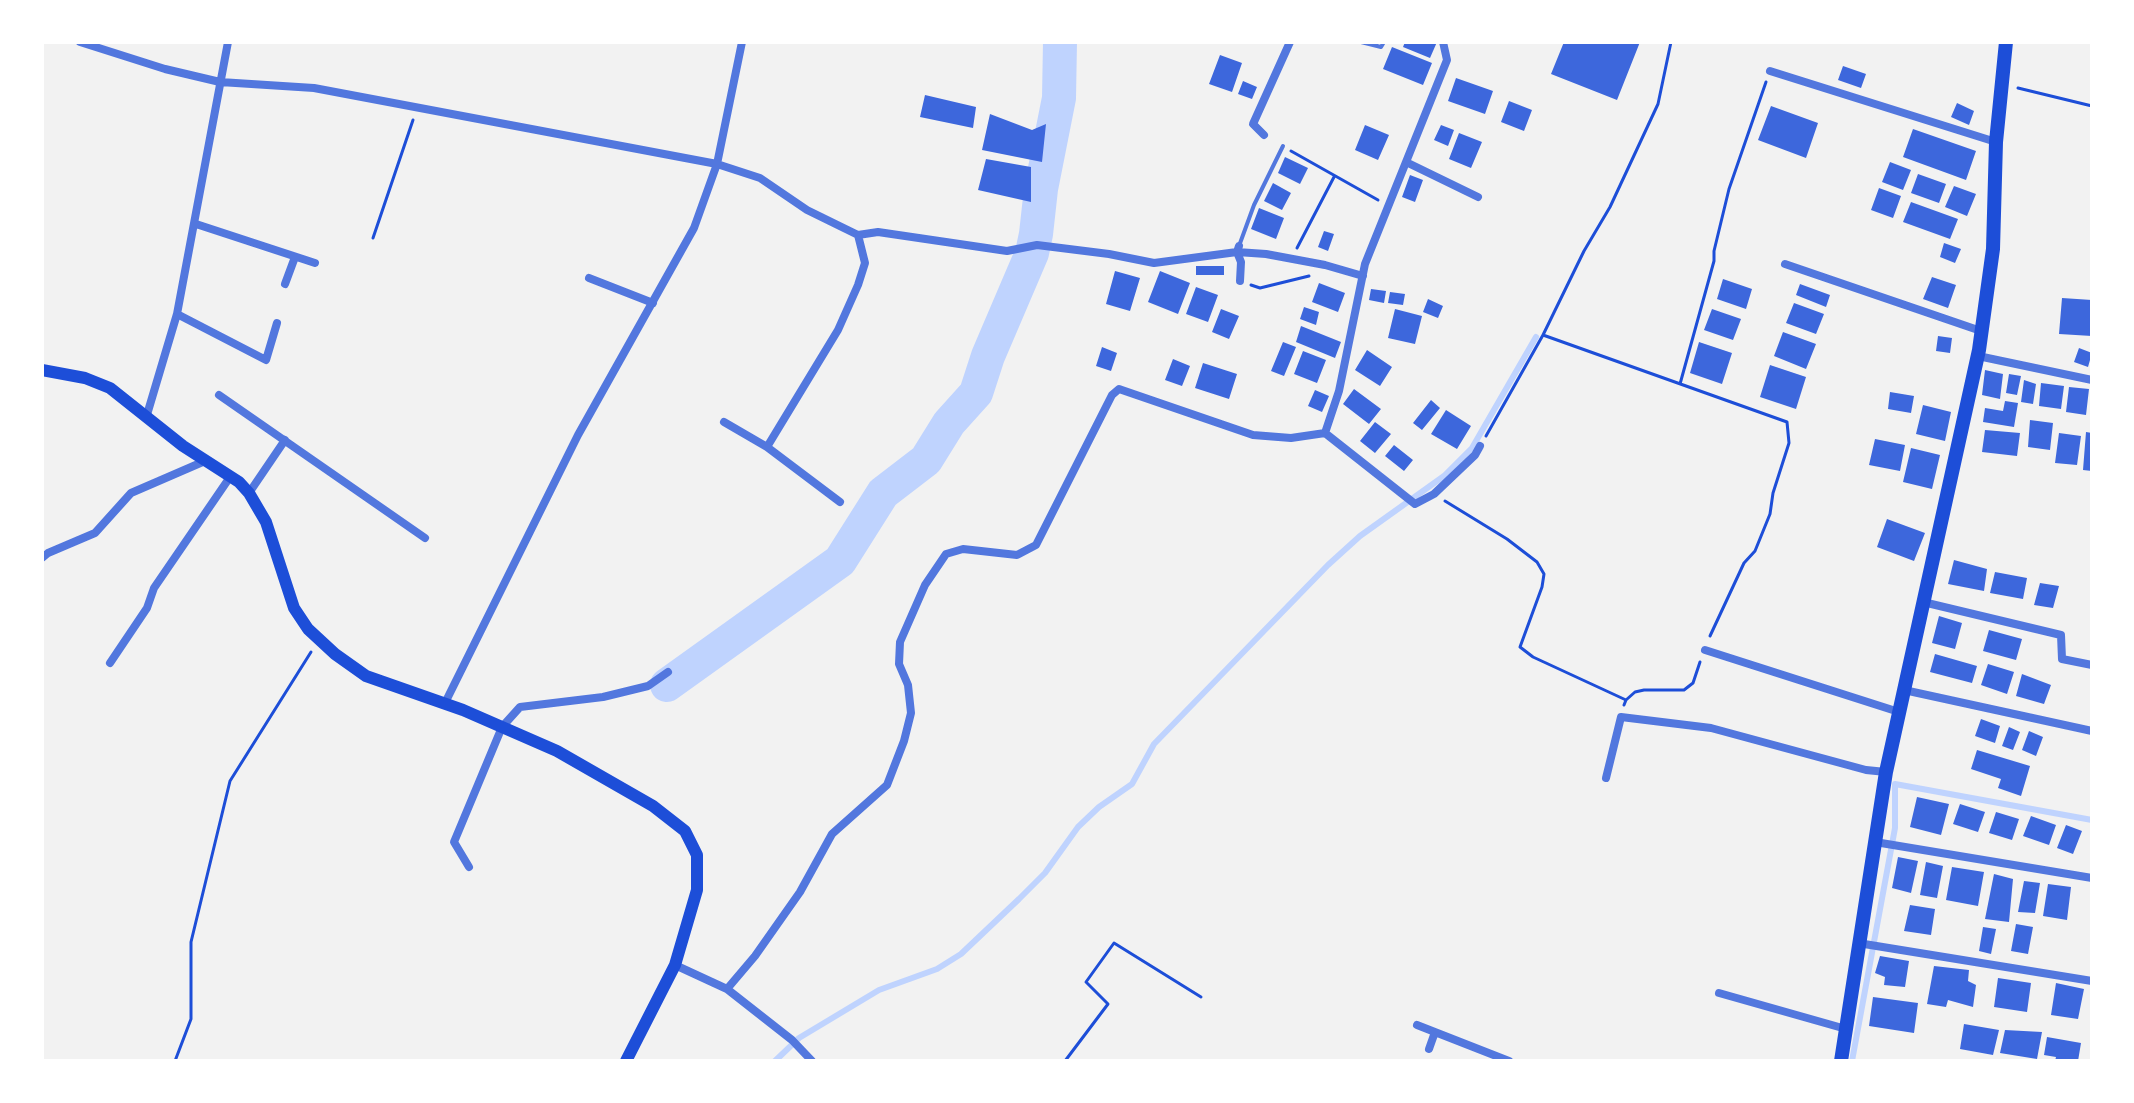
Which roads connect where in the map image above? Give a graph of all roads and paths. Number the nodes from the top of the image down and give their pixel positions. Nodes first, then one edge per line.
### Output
1 (80, 42) edge
2 (228, 42) edge
3 (742, 42) edge
4 (1290, 42) edge
5 (1361, 42) edge
6 (1384, 42) edge
7 (1443, 42) edge
8 (1671, 42) edge
9 (2006, 42) edge
10 (1770, 71) joint
11 (220, 82) junction
12 (2001, 83) junction
13 (2092, 106) edge
14 (417, 107) junction
15 (1264, 135) dead end
16 (1996, 142) junction
17 (1283, 146) joint
18 (1406, 162) junction
19 (717, 164) junction
20 (1335, 175) junction
21 (1478, 197) dead end
22 (1378, 200) joint
23 (1389, 205) junction
24 (196, 224) junction
25 (858, 235) junction
26 (373, 238) dead end
27 (1238, 249) junction
28 (1295, 256) junction
29 (295, 257) junction
30 (315, 263) dead end
31 (1785, 264) dead end
32 (1325, 265) junction
33 (1318, 273) joint
34 (1363, 276) junction
35 (589, 278) dead end
36 (1240, 281) joint
37 (285, 284) dead end
38 (653, 303) junction
39 (177, 314) junction
40 (277, 323) dead end
41 (1981, 331) junction
42 (1543, 335) junction
43 (1978, 356) junction
44 (42, 370) edge
45 (2092, 380) edge
46 (1680, 384) junction
47 (219, 395) dead end
48 (146, 418) junction
49 (724, 422) dead end
50 (1325, 433) junction
51 (285, 440) junction
52 (1480, 446) joint
53 (767, 447) junction
54 (205, 461) junction
55 (230, 477) junction
56 (249, 493) junction
57 (1434, 494) junction
58 (840, 502) dead end
59 (425, 538) dead end
60 (42, 558) edge
61 (1923, 602) junction
62 (319, 639) junction
63 (1705, 650) junction
64 (110, 663) dead end
65 (2092, 665) edge
66 (668, 672) dead end
67 (1904, 690) junction
68 (1626, 700) junction
69 (444, 705) junction
70 (1899, 712) junction
71 (1621, 717) junction
72 (502, 727) junction
73 (2092, 731) edge
74 (1886, 772) junction
75 (1606, 778) dead end
76 (1887, 844) junction
77 (469, 867) dead end
78 (2092, 878) edge
79 (1869, 945) junction
80 (675, 965) junction
81 (2092, 981) edge
82 (727, 989) junction
83 (1719, 993) dead end
84 (1201, 997) dead end
85 (1417, 1025) dead end
86 (1846, 1029) junction
87 (1435, 1032) junction
88 (1429, 1049) dead end
89 (175, 1061) edge
90 (626, 1061) edge
91 (812, 1061) edge
92 (1065, 1061) edge
93 (1509, 1061) edge
94 (1843, 1061) edge

1 - 11 street
2 - 11 street
3 - 19 street
4 - 15 street
5 - 6 lane
7 - 18 street
8 - 42 path
9 - 12 main road
10 - 16 street
10 - 46 path
11 - 14 street
11 - 24 street
12 - 13 path
12 - 16 main road
14 - 19 street
14 - 26 path
16 - 41 main road
17 - 20 path
17 - 27 lane
18 - 21 street
18 - 23 street
19 - 25 street
19 - 38 street
20 - 22 path
20 - 28 path
22 - 23 street
23 - 34 street
24 - 29 street
24 - 39 street
25 - 27 street
25 - 53 street
27 - 28 street
27 - 36 street
28 - 32 street
29 - 30 street
29 - 37 street
31 - 41 street
32 - 33 street
32 - 34 street
33 - 36 path
34 - 50 street
35 - 38 street
38 - 69 street
39 - 40 street
39 - 48 street
41 - 43 main road
42 - 46 path
42 - 52 path
43 - 45 street
43 - 61 main road
44 - 48 main road
46 - 63 path
47 - 51 street
48 - 54 main road
49 - 53 street
50 - 57 street
50 - 82 street
51 - 56 street
51 - 59 street
52 - 57 street
53 - 58 street
54 - 55 main road
54 - 60 street
55 - 56 main road
55 - 64 street
56 - 62 main road
57 - 68 path
61 - 65 street
61 - 67 main road
62 - 69 main road
62 - 89 path
63 - 68 path
63 - 70 street
66 - 72 street
67 - 70 main road
67 - 73 street
68 - 71 path
69 - 72 main road
70 - 74 main road
71 - 74 street
71 - 75 street
72 - 77 street
72 - 80 main road
74 - 76 main road
76 - 78 street
76 - 79 main road
79 - 81 street
79 - 86 main road
80 - 82 street
80 - 90 main road
82 - 91 street
83 - 86 street
84 - 92 path
85 - 87 street
86 - 94 main road
87 - 88 street
87 - 93 street

